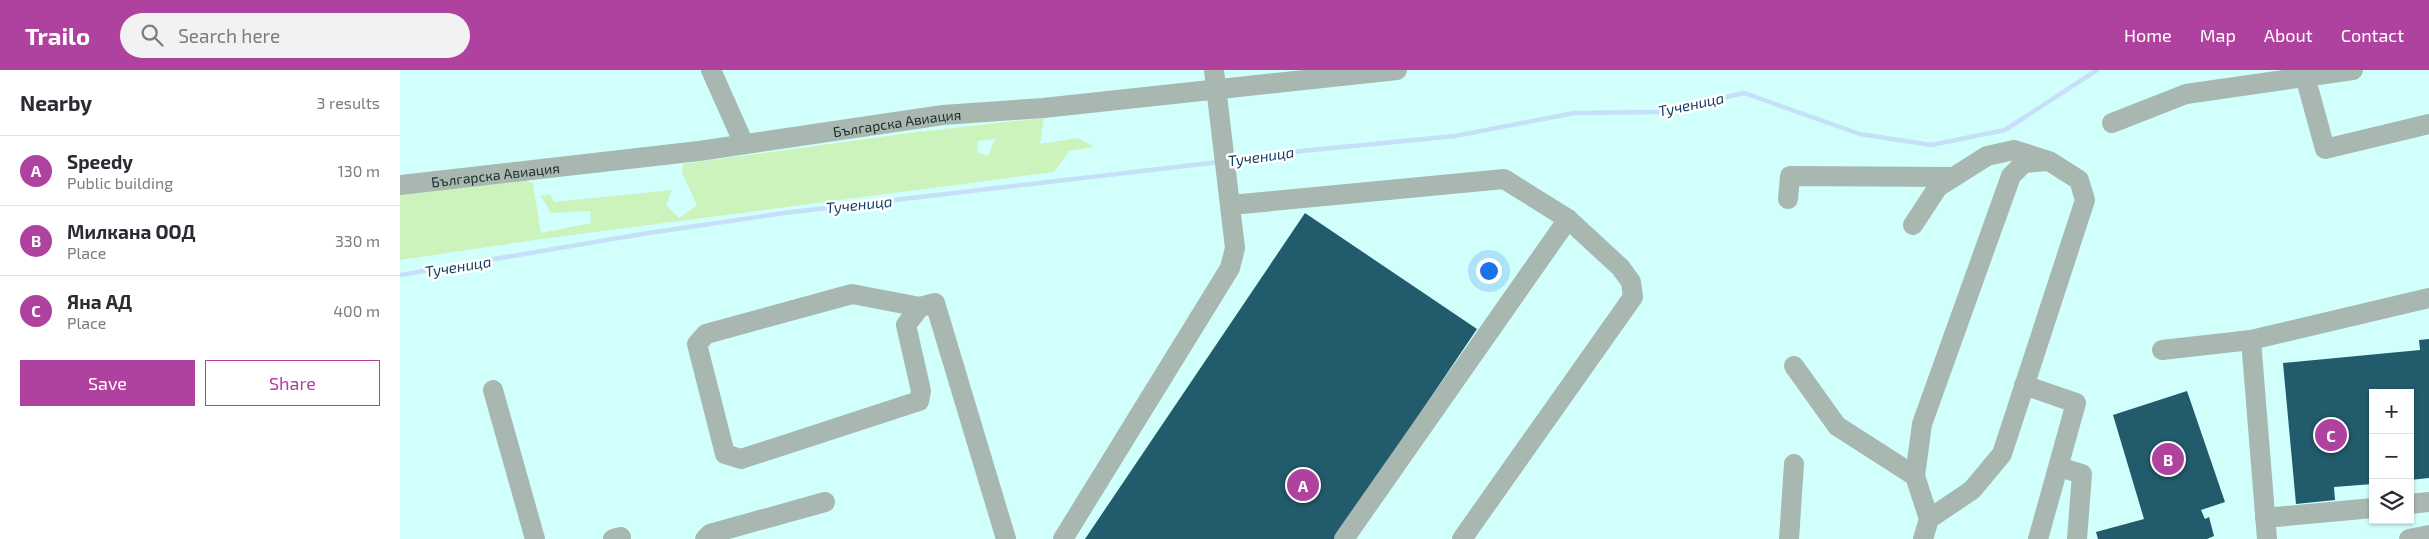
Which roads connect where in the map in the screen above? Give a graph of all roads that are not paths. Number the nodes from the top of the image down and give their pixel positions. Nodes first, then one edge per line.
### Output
1 (711, 70) edge
2 (1397, 70) edge
3 (2353, 70) edge
4 (1329, 74) edge
5 (2305, 76) junction
6 (1215, 80) edge
7 (2112, 123) dead end
8 (2429, 124) edge
9 (744, 144) junction
10 (2049, 161) junction
11 (1954, 177) junction
12 (400, 186) edge
13 (1788, 199) dead end
14 (1231, 205) junction
15 (1568, 219) junction
16 (1913, 225) dead end
17 (2429, 298) edge
18 (920, 307) junction
19 (2251, 340) junction
20 (2162, 350) dead end
21 (1794, 366) dead end
22 (2024, 385) junction
23 (493, 390) dead end
24 (1794, 464) dead end
25 (2059, 467) junction
26 (1915, 476) junction
27 (825, 502) dead end
28 (2429, 502) edge
29 (2414, 504) edge
30 (2369, 508) edge
31 (2264, 518) junction
32 (1929, 519) junction
33 (2429, 535) edge
34 (535, 539) edge
35 (705, 539) edge
36 (1006, 539) edge
37 (1062, 539) edge
38 (1344, 539) edge
39 (1462, 539) edge
40 (1789, 539) edge
41 (1923, 539) edge
42 (2038, 539) edge
43 (2077, 539) edge
44 (2267, 539) edge
45 (2409, 539) edge

1 - 9 street
2 - 4 street, Българска Авиация
3 - 5 street
4 - 6 street, Българска Авиация
5 - 7 street
5 - 8 street
6 - 9 street, Българска Авиация
6 - 14 street
9 - 12 street, Българска Авиация
10 - 11 street
10 - 22 street
10 - 26 street
11 - 13 street
11 - 16 street
14 - 15 street
14 - 37 street
15 - 38 street
15 - 39 street
17 - 19 street
18 - 18 street
18 - 36 street
19 - 20 street
19 - 31 street
21 - 26 street
22 - 25 street
22 - 32 street
23 - 34 street
24 - 40 street
25 - 42 street
25 - 43 street
26 - 32 street
27 - 35 street
28 - 29 street
30 - 31 street
31 - 44 street
32 - 41 street
33 - 45 street

